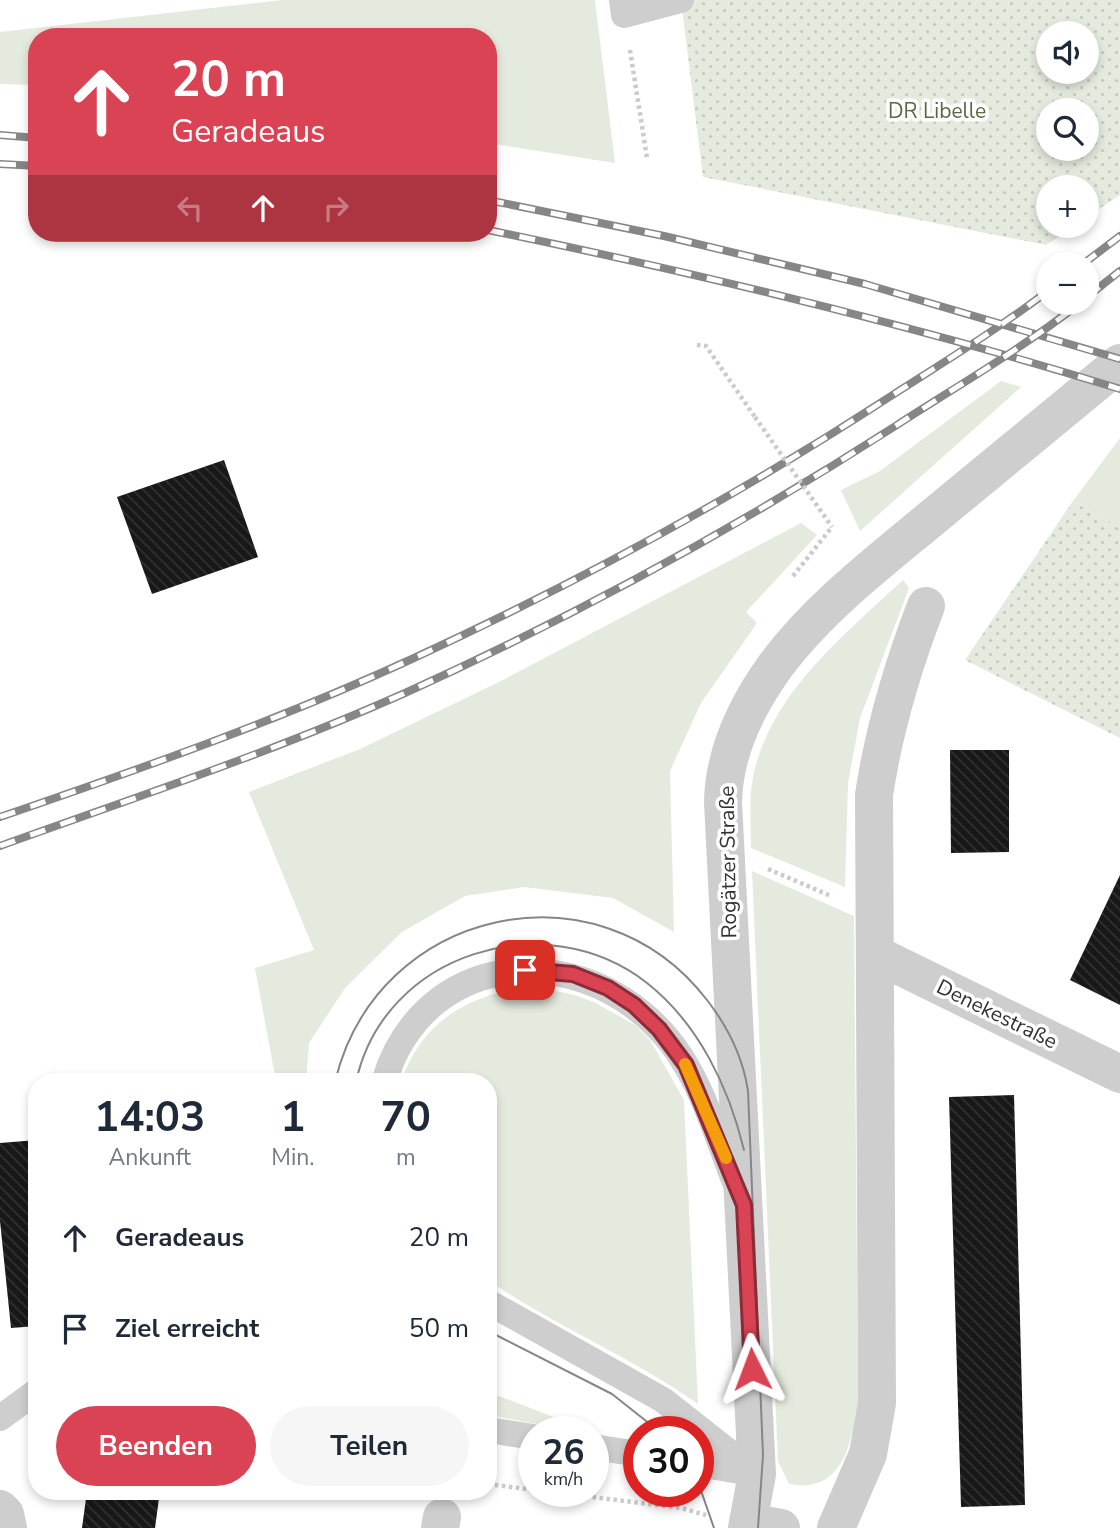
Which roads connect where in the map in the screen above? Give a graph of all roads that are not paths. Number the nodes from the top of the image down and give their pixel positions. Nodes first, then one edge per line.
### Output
1 (681, 0) edge
2 (623, 7) edge
3 (1120, 363) edge
4 (926, 606) dead end
5 (875, 954) junction
6 (387, 1073) edge
7 (1120, 1074) edge
8 (744, 1205) junction
9 (497, 1306) edge
10 (28, 1398) edge
11 (0, 1418) edge
12 (497, 1431) edge
13 (518, 1435) edge
14 (714, 1467) edge
15 (757, 1474) junction
16 (0, 1509) edge
17 (759, 1526) edge
18 (8, 1528) edge
19 (836, 1528) edge

1 - 2 lane
3 - 8 street, Rogätzer Straße
4 - 5 street
5 - 7 street, Denekestraße
5 - 19 street
6 - 8 lane
8 - 15 street, Rogätzer Straße
9 - 15 lane
10 - 11 lane
12 - 13 lane
14 - 15 lane
15 - 17 street, Rogätzer Straße
16 - 18 street

